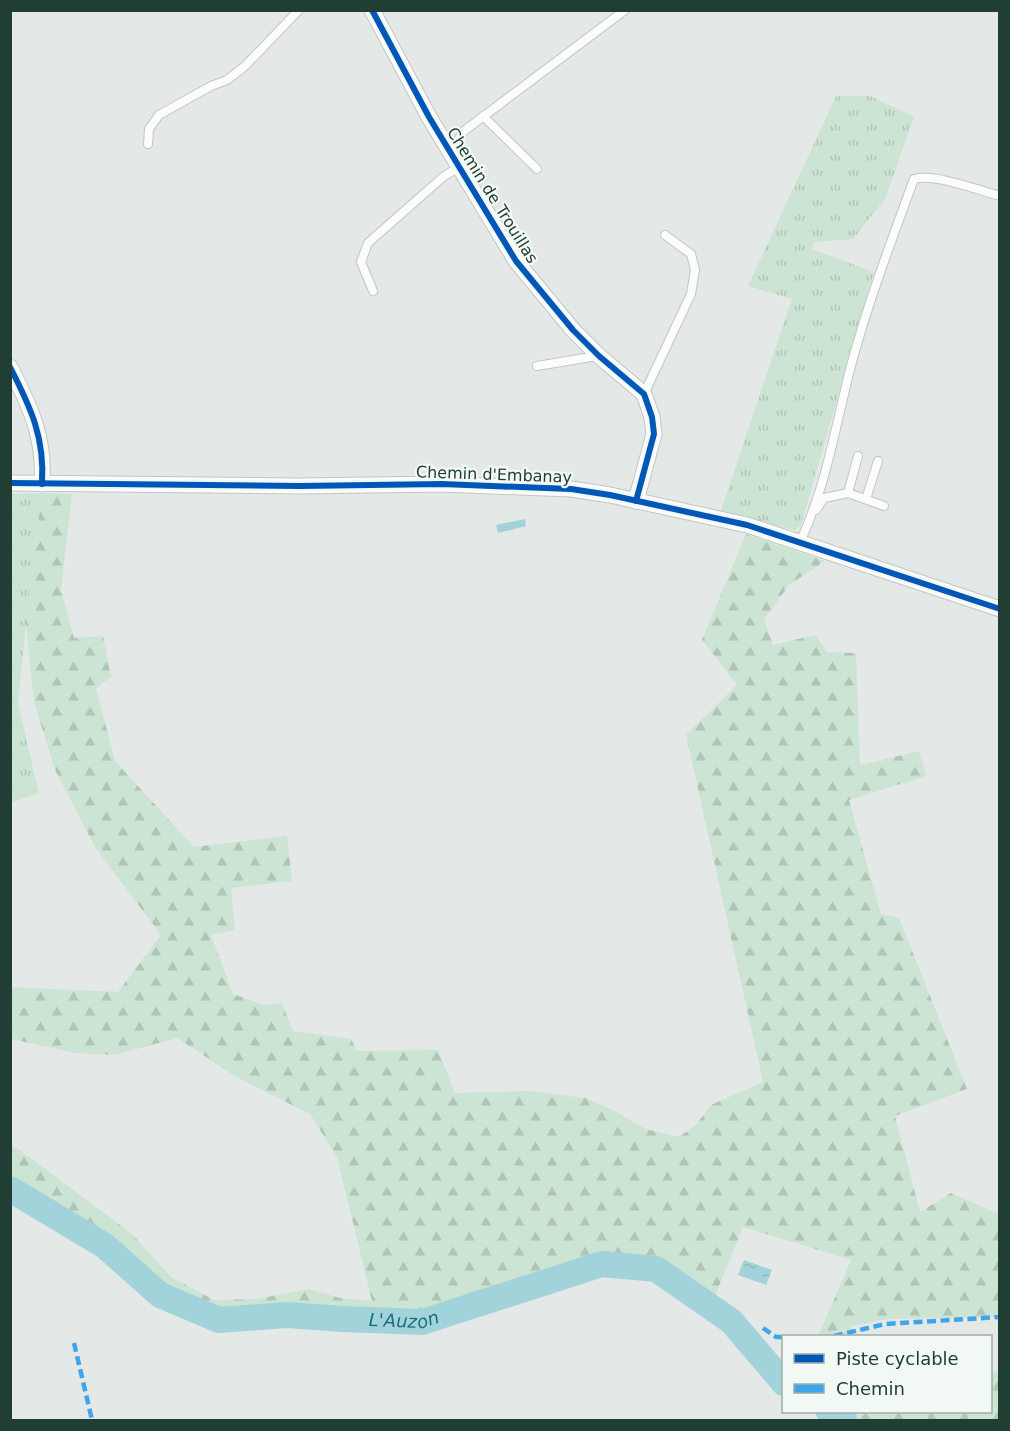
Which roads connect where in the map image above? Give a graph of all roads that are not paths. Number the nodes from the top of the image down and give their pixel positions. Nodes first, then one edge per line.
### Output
1 (299, 10) edge
2 (372, 10) edge
3 (625, 10) edge
4 (483, 117) junction
5 (148, 144) dead end
6 (450, 152) junction
7 (459, 167) junction
8 (537, 170) dead end
9 (999, 196) edge
10 (665, 235) dead end
11 (373, 291) dead end
12 (599, 356) junction
13 (537, 366) dead end
14 (10, 367) edge
15 (644, 394) junction
16 (858, 456) dead end
17 (878, 461) dead end
18 (10, 483) edge
19 (42, 484) junction
20 (848, 492) junction
21 (866, 499) junction
22 (636, 501) junction
23 (884, 506) dead end
24 (811, 519) junction
25 (800, 542) junction
26 (999, 609) edge

1 - 5 lane
2 - 6 street, Chemin de Trouillas
3 - 4 lane
4 - 6 lane
4 - 8 lane
6 - 7 street, Chemin de Trouillas
7 - 11 lane
7 - 12 street, Chemin de Trouillas
9 - 24 lane
10 - 15 lane
12 - 13 lane
12 - 15 street, Chemin de Trouillas
14 - 19 street
15 - 22 street
16 - 20 lane
17 - 21 lane
18 - 19 street, Chemin d'Embanay
19 - 22 street, Chemin d'Embanay
20 - 21 lane
20 - 24 lane
21 - 23 lane
22 - 25 street, Chemin d'Embanay
24 - 25 lane
25 - 26 street, Chemin d'Embanay

